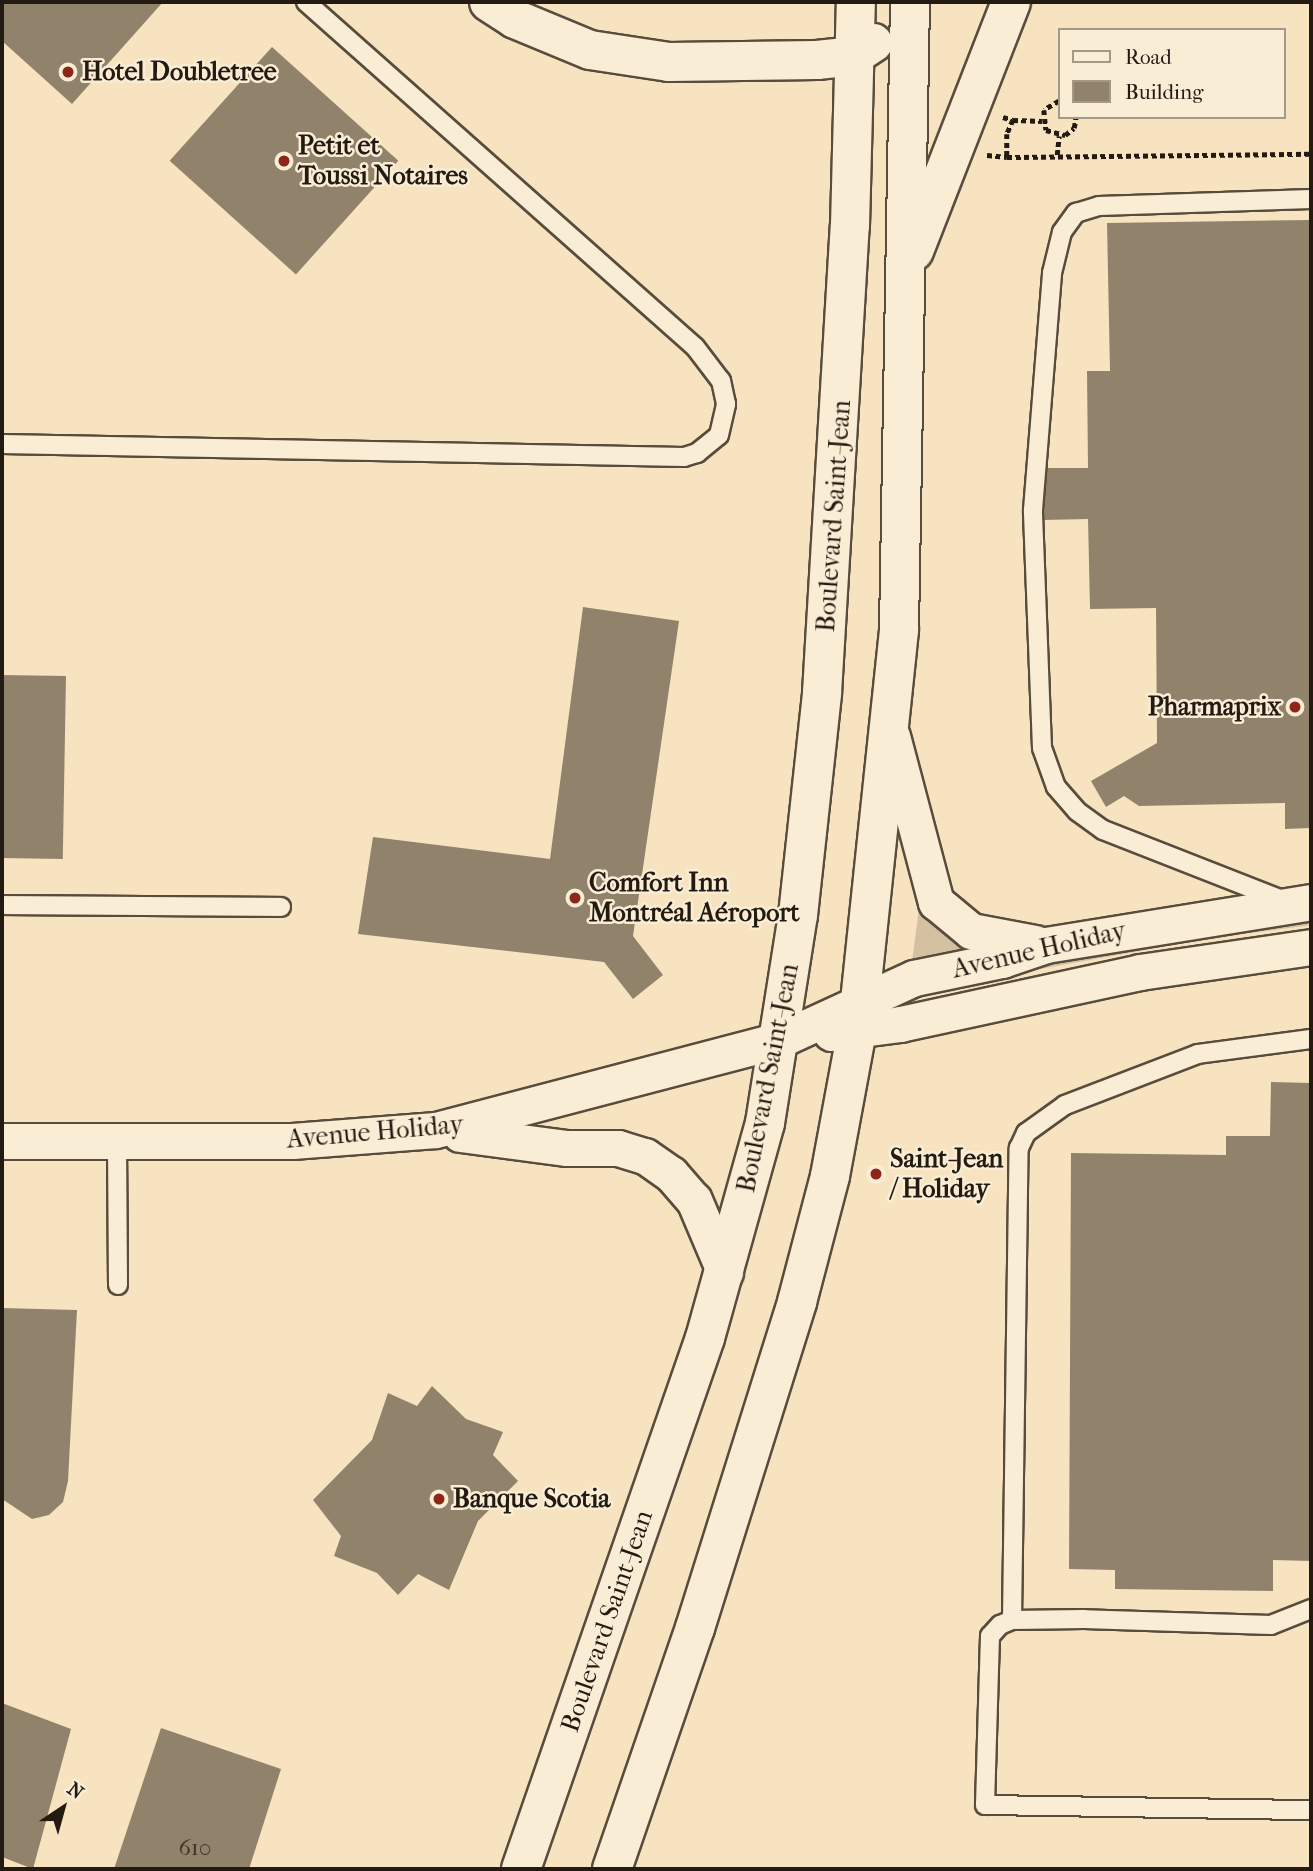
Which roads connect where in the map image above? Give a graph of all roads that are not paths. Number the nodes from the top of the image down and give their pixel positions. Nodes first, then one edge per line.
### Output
1 (306, 2) edge
2 (489, 2) edge
3 (856, 2) edge
4 (1011, 2) edge
5 (910, 10) edge
6 (853, 56) junction
7 (1311, 199) edge
8 (907, 269) junction
9 (2, 444) edge
10 (891, 734) junction
11 (1301, 902) edge
12 (2, 905) edge
13 (281, 907) dead end
14 (1046, 945) junction
15 (1311, 947) edge
16 (858, 1016) junction
17 (1311, 1039) edge
18 (779, 1040) junction
19 (436, 1130) junction
20 (2, 1142) edge
21 (117, 1142) junction
22 (725, 1273) junction
23 (118, 1284) dead end
24 (1311, 1609) edge
25 (1012, 1620) junction
26 (1311, 1810) edge
27 (521, 1869) edge
28 (612, 1869) edge

1 - 9 lane
2 - 6 main road
3 - 6 main road, Boulevard Saint-Jean
4 - 8 main road
5 - 6 main road
5 - 8 main road
6 - 18 main road, Boulevard Saint-Jean
7 - 11 lane
8 - 10 main road
10 - 14 street
10 - 16 main road
11 - 14 street, Avenue Holiday
12 - 13 lane
14 - 16 street, Avenue Holiday
15 - 16 street, Avenue Holiday
16 - 18 street, Avenue Holiday
16 - 28 main road
17 - 25 lane
18 - 19 street, Avenue Holiday
18 - 22 main road, Boulevard Saint-Jean
19 - 21 street, Avenue Holiday
19 - 22 street
20 - 21 street, Avenue Holiday
21 - 23 lane
22 - 27 main road, Boulevard Saint-Jean
24 - 25 lane
25 - 26 lane

